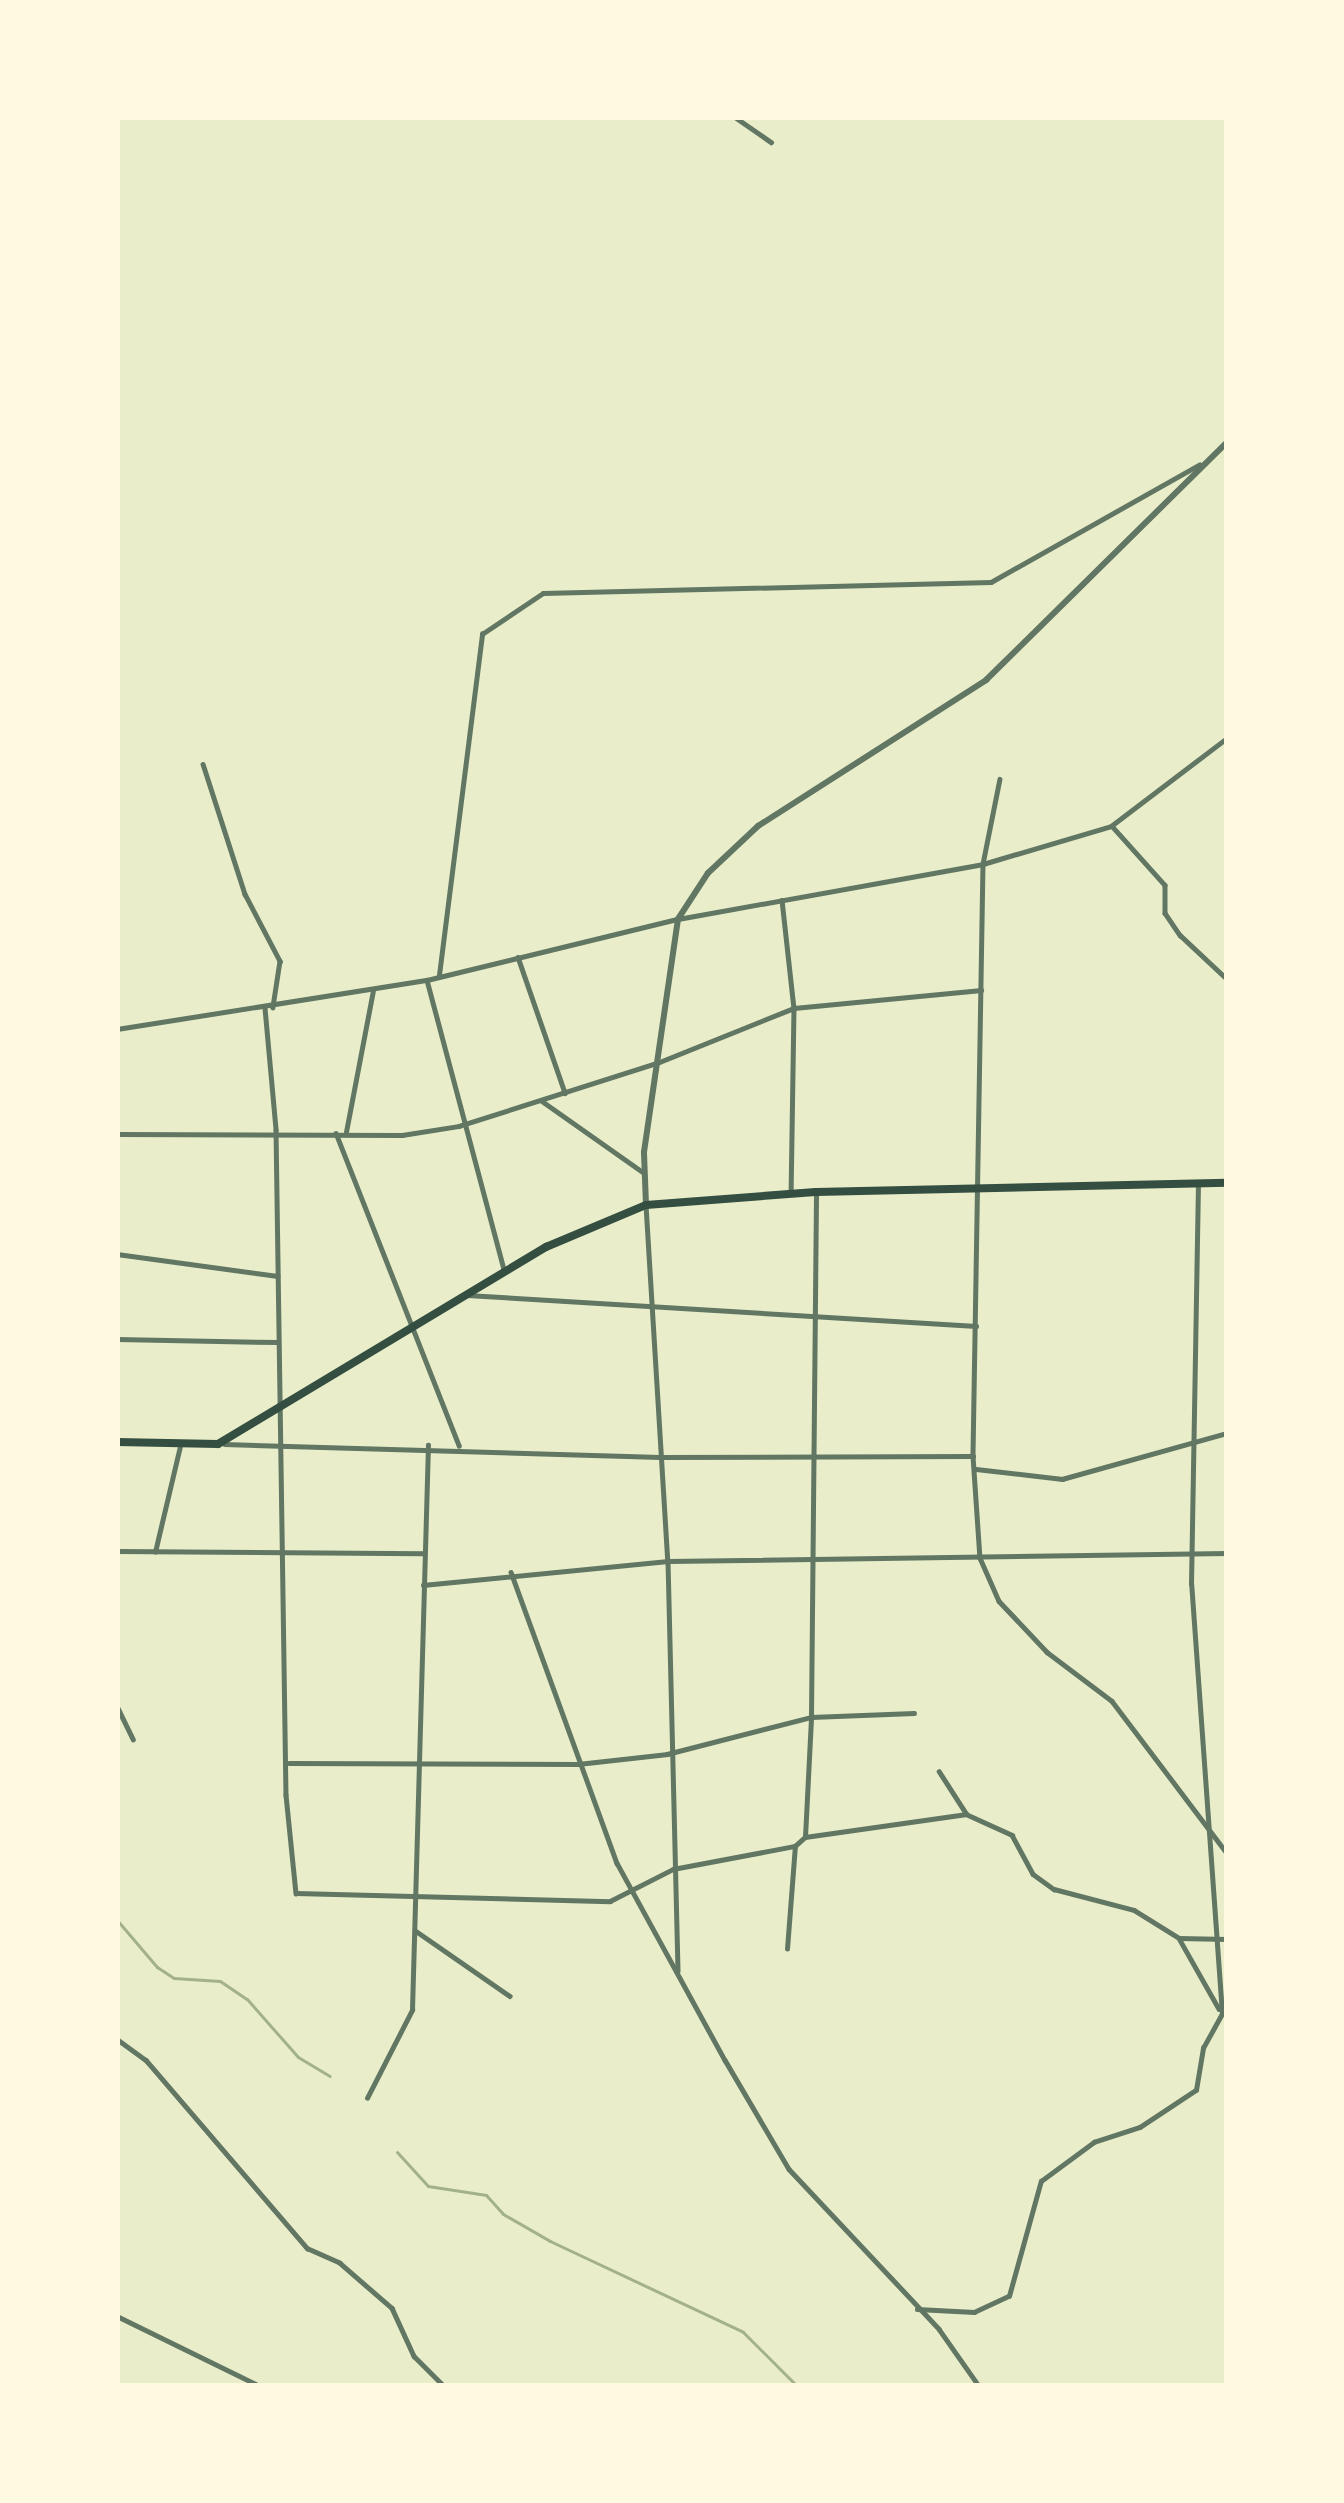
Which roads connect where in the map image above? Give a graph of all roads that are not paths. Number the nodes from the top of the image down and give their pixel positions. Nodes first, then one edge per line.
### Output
1 (735, 117) edge
2 (771, 142) dead end
3 (1227, 442) edge
4 (1199, 465) junction
5 (1227, 738) edge
6 (203, 764) dead end
7 (1000, 779) dead end
8 (1111, 826) junction
9 (982, 864) junction
10 (782, 900) junction
11 (678, 919) junction
12 (518, 957) junction
13 (438, 976) junction
14 (1227, 979) edge
15 (427, 980) junction
16 (374, 988) junction
17 (981, 990) junction
18 (273, 1007) junction
19 (265, 1008) junction
20 (794, 1008) junction
21 (117, 1029) edge
22 (657, 1064) junction
23 (565, 1093) junction
24 (542, 1101) junction
25 (460, 1126) junction
26 (276, 1130) junction
27 (335, 1131) junction
28 (346, 1132) junction
29 (117, 1134) edge
30 (644, 1173) junction
31 (1227, 1183) edge
32 (1198, 1184) junction
33 (981, 1190) junction
34 (816, 1192) junction
35 (791, 1193) junction
36 (646, 1205) junction
37 (117, 1253) edge
38 (505, 1273) junction
39 (278, 1276) junction
40 (466, 1294) junction
41 (655, 1310) junction
42 (811, 1318) junction
43 (976, 1326) junction
44 (412, 1328) junction
45 (117, 1339) edge
46 (278, 1342) junction
47 (281, 1411) junction
48 (1227, 1433) edge
49 (1194, 1441) junction
50 (117, 1442) edge
51 (278, 1442) junction
52 (180, 1444) junction
53 (218, 1444) junction
54 (428, 1445) junction
55 (459, 1446) junction
56 (808, 1455) junction
57 (974, 1456) junction
58 (660, 1457) junction
59 (974, 1469) junction
60 (117, 1551) edge
61 (282, 1551) junction
62 (155, 1552) junction
63 (1194, 1552) junction
64 (1227, 1552) edge
65 (423, 1553) junction
66 (810, 1556) junction
67 (980, 1558) junction
68 (668, 1562) junction
69 (511, 1572) junction
70 (423, 1586) junction
71 (117, 1706) edge
72 (914, 1713) dead end
73 (811, 1717) junction
74 (134, 1739) dead end
75 (667, 1754) junction
76 (289, 1763) junction
77 (578, 1764) junction
78 (418, 1765) junction
79 (939, 1772) dead end
80 (966, 1814) junction
81 (1209, 1829) junction
82 (805, 1837) junction
83 (795, 1846) junction
84 (1227, 1853) edge
85 (673, 1869) junction
86 (632, 1893) junction
87 (416, 1899) junction
88 (416, 1930) junction
89 (1179, 1938) junction
90 (1216, 1938) junction
91 (1227, 1939) edge
92 (787, 1949) dead end
93 (678, 1977) junction
94 (510, 1996) dead end
95 (1222, 2014) junction
96 (117, 2038) edge
97 (367, 2098) dead end
98 (917, 2309) junction
99 (117, 2316) edge
100 (260, 2386) edge
101 (444, 2386) edge
102 (979, 2386) edge

1 - 2 street
3 - 4 street
4 - 11 street
4 - 13 street
5 - 8 street
6 - 18 street
7 - 9 street
8 - 9 street
8 - 14 street
9 - 10 street
9 - 17 street
10 - 11 street
10 - 20 street
11 - 12 street
11 - 22 street
12 - 13 street
12 - 23 street
13 - 15 street
15 - 16 street
15 - 25 street
16 - 18 street
16 - 28 street
17 - 20 street
17 - 33 street
18 - 19 street
19 - 21 street
19 - 26 street
20 - 22 street
20 - 35 street
22 - 23 street
22 - 30 street
23 - 24 street
24 - 25 street
24 - 30 street
25 - 28 street
25 - 38 street
26 - 27 street
26 - 29 street
26 - 39 street
27 - 28 street
27 - 44 street
30 - 36 street
31 - 32 main road
32 - 33 main road
32 - 49 street
33 - 34 main road
33 - 43 street
34 - 35 main road
34 - 42 street
35 - 36 main road
36 - 38 main road
36 - 41 street
37 - 39 street
38 - 40 main road
39 - 46 street
40 - 41 street
40 - 44 main road
41 - 42 street
41 - 58 street
42 - 43 street
42 - 56 street
43 - 57 street
44 - 47 main road
44 - 55 street
45 - 46 street
46 - 47 street
47 - 51 street
47 - 53 main road
48 - 49 street
49 - 59 street
49 - 63 street
50 - 52 main road
51 - 53 street
51 - 54 street
51 - 61 street
52 - 53 main road
52 - 62 street
54 - 55 street
54 - 65 street
55 - 58 street
56 - 57 street
56 - 58 street
56 - 66 street
57 - 59 street
58 - 68 street
59 - 67 street
60 - 62 street
61 - 62 street
61 - 65 street
61 - 76 street
63 - 64 street
63 - 67 street
63 - 81 street
65 - 70 street
66 - 67 street
66 - 68 street
66 - 73 street
67 - 81 street
68 - 69 street
68 - 75 street
69 - 70 street
69 - 77 street
70 - 78 street
71 - 74 street
72 - 73 street
73 - 75 street
73 - 82 street
75 - 77 street
75 - 85 street
76 - 78 street
76 - 87 street
77 - 78 street
77 - 86 street
78 - 87 street
79 - 80 street
80 - 82 street
80 - 89 street
81 - 84 street
81 - 90 street
82 - 83 street
83 - 85 street
83 - 92 street
85 - 86 street
85 - 93 street
86 - 87 street
86 - 93 street
87 - 88 street
88 - 94 street
88 - 97 street
89 - 90 street
89 - 95 street
90 - 91 street
90 - 95 street
93 - 98 street
95 - 98 street
96 - 101 street
98 - 102 street
99 - 100 street

